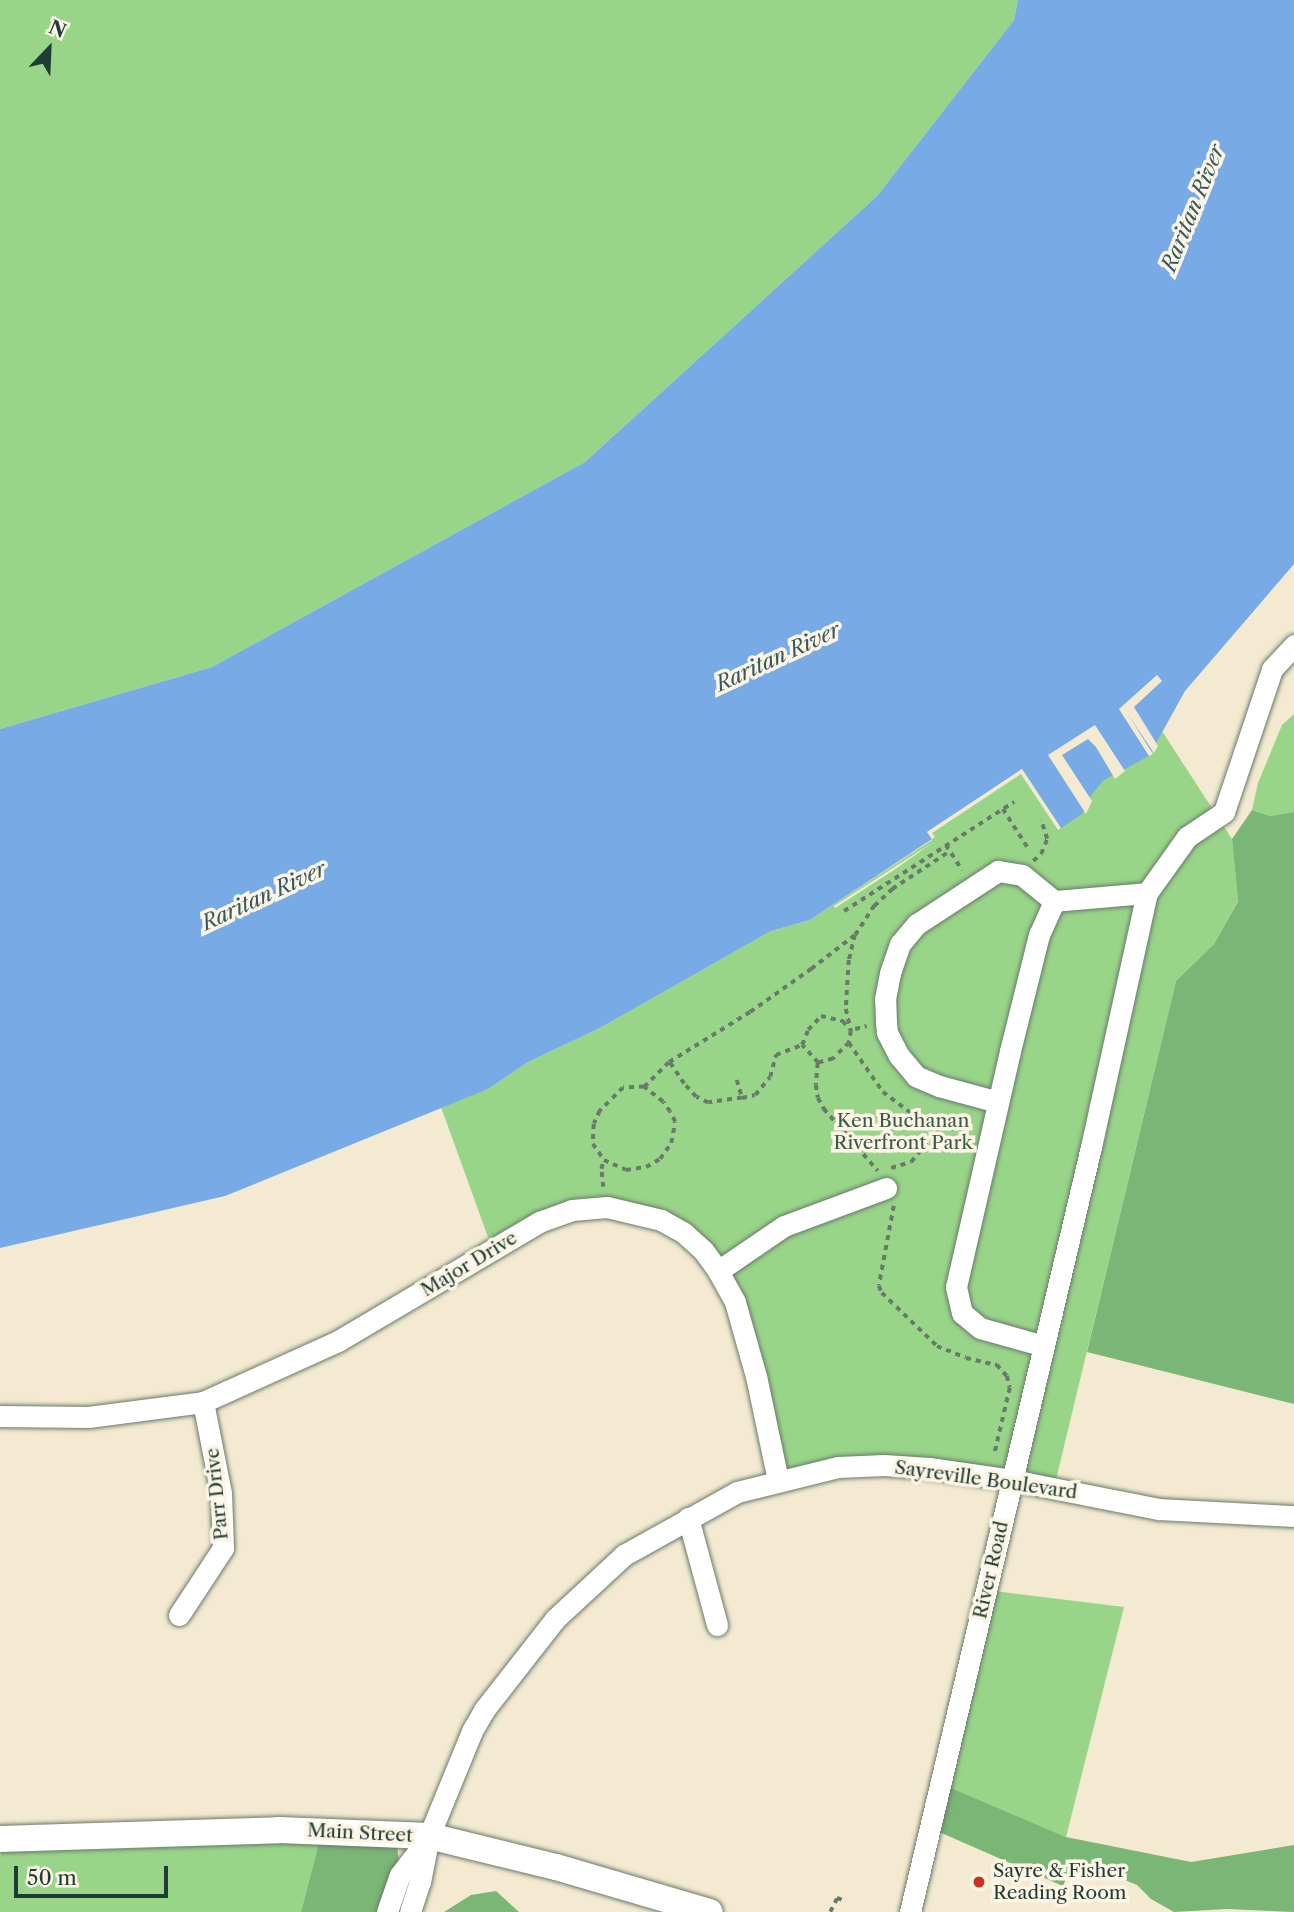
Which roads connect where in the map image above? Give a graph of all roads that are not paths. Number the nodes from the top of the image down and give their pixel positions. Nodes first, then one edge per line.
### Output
1 (1294, 645) edge
2 (1147, 893) junction
3 (1054, 901) junction
4 (998, 1102) junction
5 (883, 1180) road end
6 (718, 1270) junction
7 (1044, 1346) junction
8 (203, 1402) junction
9 (0, 1416) edge
10 (778, 1479) junction
11 (1012, 1480) junction
12 (1294, 1516) edge
13 (688, 1518) junction
14 (179, 1615) dead end
15 (717, 1625) dead end
16 (429, 1836) junction
17 (0, 1839) edge
18 (387, 1912) edge
19 (410, 1912) edge
20 (710, 1912) edge
21 (910, 1912) edge

1 - 2 street
2 - 3 street
2 - 7 street, River Road
3 - 4 street
3 - 4 street
4 - 7 street
5 - 6 street
6 - 8 street, Major Drive
6 - 10 street, Major Drive
7 - 11 street, River Road
8 - 9 street, Major Drive
8 - 14 street, Parr Drive
10 - 11 street, Sayreville Boulevard
10 - 13 street, Sayreville Boulevard
11 - 12 street, Sayreville Boulevard
11 - 21 street, River Road
13 - 15 street
13 - 16 street, Sayreville Boulevard
16 - 17 main road, Main Street
16 - 18 street
16 - 19 street
16 - 20 main road, Main Street

